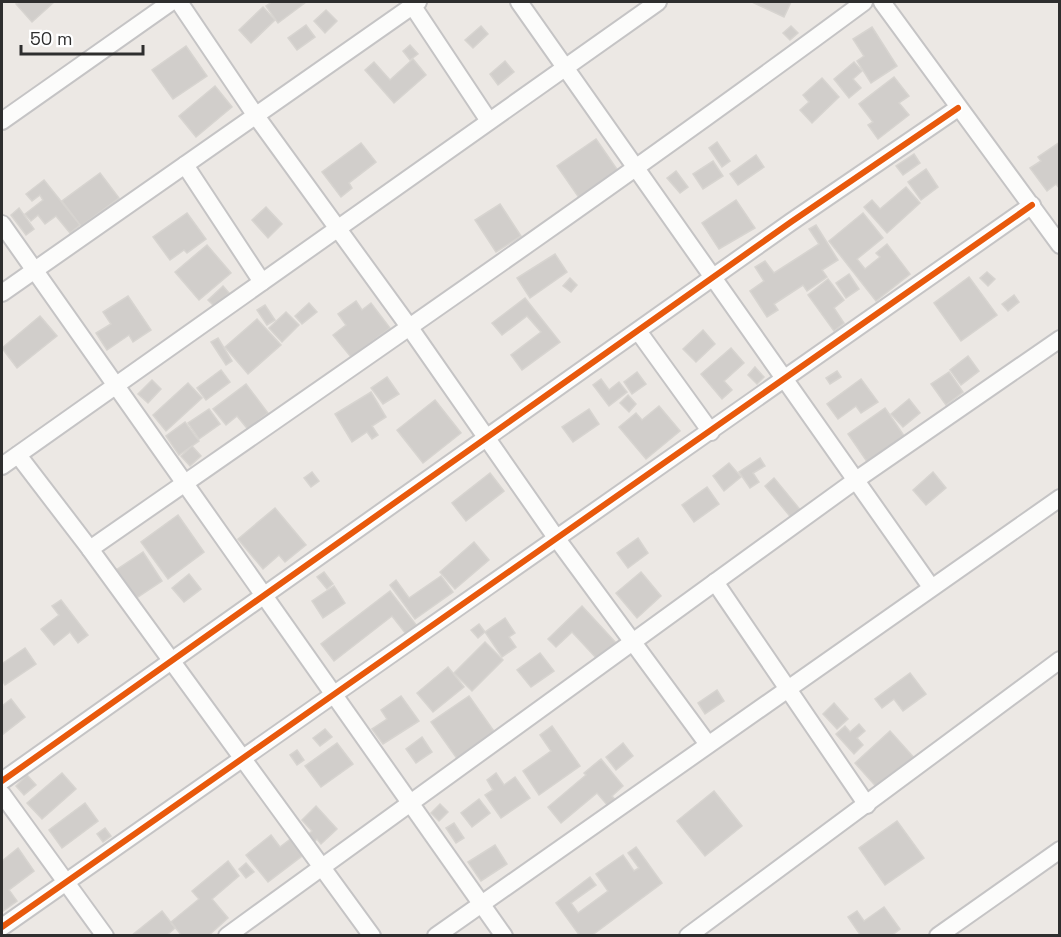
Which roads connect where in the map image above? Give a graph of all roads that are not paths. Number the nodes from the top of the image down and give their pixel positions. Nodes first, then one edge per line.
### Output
1 (171, 2) edge
2 (179, 2) edge
3 (519, 2) edge
4 (658, 2) edge
5 (864, 2) edge
6 (882, 2) edge
7 (415, 3) edge
8 (565, 68) junction
9 (958, 108) junction
10 (256, 116) junction
11 (2, 121) edge
12 (489, 121) junction
13 (185, 165) junction
14 (637, 168) junction
15 (1032, 205) junction
16 (2, 224) edge
17 (338, 230) junction
18 (1059, 245) edge
19 (35, 269) junction
20 (712, 278) junction
21 (261, 282) junction
22 (2, 293) edge
23 (410, 328) junction
24 (638, 331) junction
25 (1059, 339) edge
26 (784, 380) junction
27 (114, 387) junction
28 (711, 432) junction
29 (487, 438) junction
30 (18, 455) junction
31 (2, 466) edge
32 (856, 480) junction
33 (185, 483) junction
34 (1059, 498) edge
35 (557, 539) junction
36 (90, 549) junction
37 (716, 582) junction
38 (931, 587) junction
39 (263, 597) junction
40 (632, 640) junction
41 (1059, 660) edge
42 (171, 662) junction
43 (788, 687) junction
44 (334, 695) junction
45 (707, 743) junction
46 (243, 758) junction
47 (2, 781) edge
48 (2, 795) edge
49 (408, 803) junction
50 (867, 805) junction
51 (1059, 850) edge
52 (323, 866) junction
53 (67, 882) junction
54 (480, 904) junction
55 (2, 927) edge
56 (939, 935) edge
57 (105, 936) edge
58 (227, 936) edge
59 (372, 936) edge
60 (436, 936) edge
61 (504, 936) edge
62 (688, 936) edge

1 - 11 street
2 - 10 street
3 - 8 street
4 - 8 street
5 - 14 street
6 - 9 street
7 - 10 street
7 - 12 street
8 - 12 street
8 - 14 street
9 - 15 street
9 - 20 street
10 - 13 street
10 - 17 street
12 - 17 street
13 - 19 street
13 - 21 street
14 - 20 street
14 - 23 street
15 - 18 street
15 - 26 street
16 - 19 street
17 - 21 street
17 - 23 street
19 - 22 street
19 - 27 street
20 - 24 street
20 - 26 street
21 - 27 street
23 - 29 street
23 - 33 street
24 - 28 street
24 - 29 street
25 - 32 street
26 - 28 street
26 - 32 street
27 - 30 street
27 - 33 street
28 - 35 street
29 - 35 street
29 - 39 street
30 - 31 street
30 - 36 street
32 - 37 street
32 - 38 street
33 - 36 street
33 - 39 street
34 - 38 street
35 - 40 street
35 - 44 street
36 - 42 street
37 - 40 street
37 - 43 street
38 - 43 street
39 - 42 street
39 - 44 street
40 - 45 street
40 - 49 street
41 - 50 street
42 - 46 street
42 - 47 street
43 - 45 street
43 - 50 street
44 - 46 street
44 - 49 street
45 - 54 street
46 - 52 street
46 - 53 street
48 - 53 street
49 - 52 street
49 - 54 street
50 - 62 street
51 - 56 street
52 - 58 street
52 - 59 street
53 - 55 street
53 - 57 street
54 - 60 street
54 - 61 street

